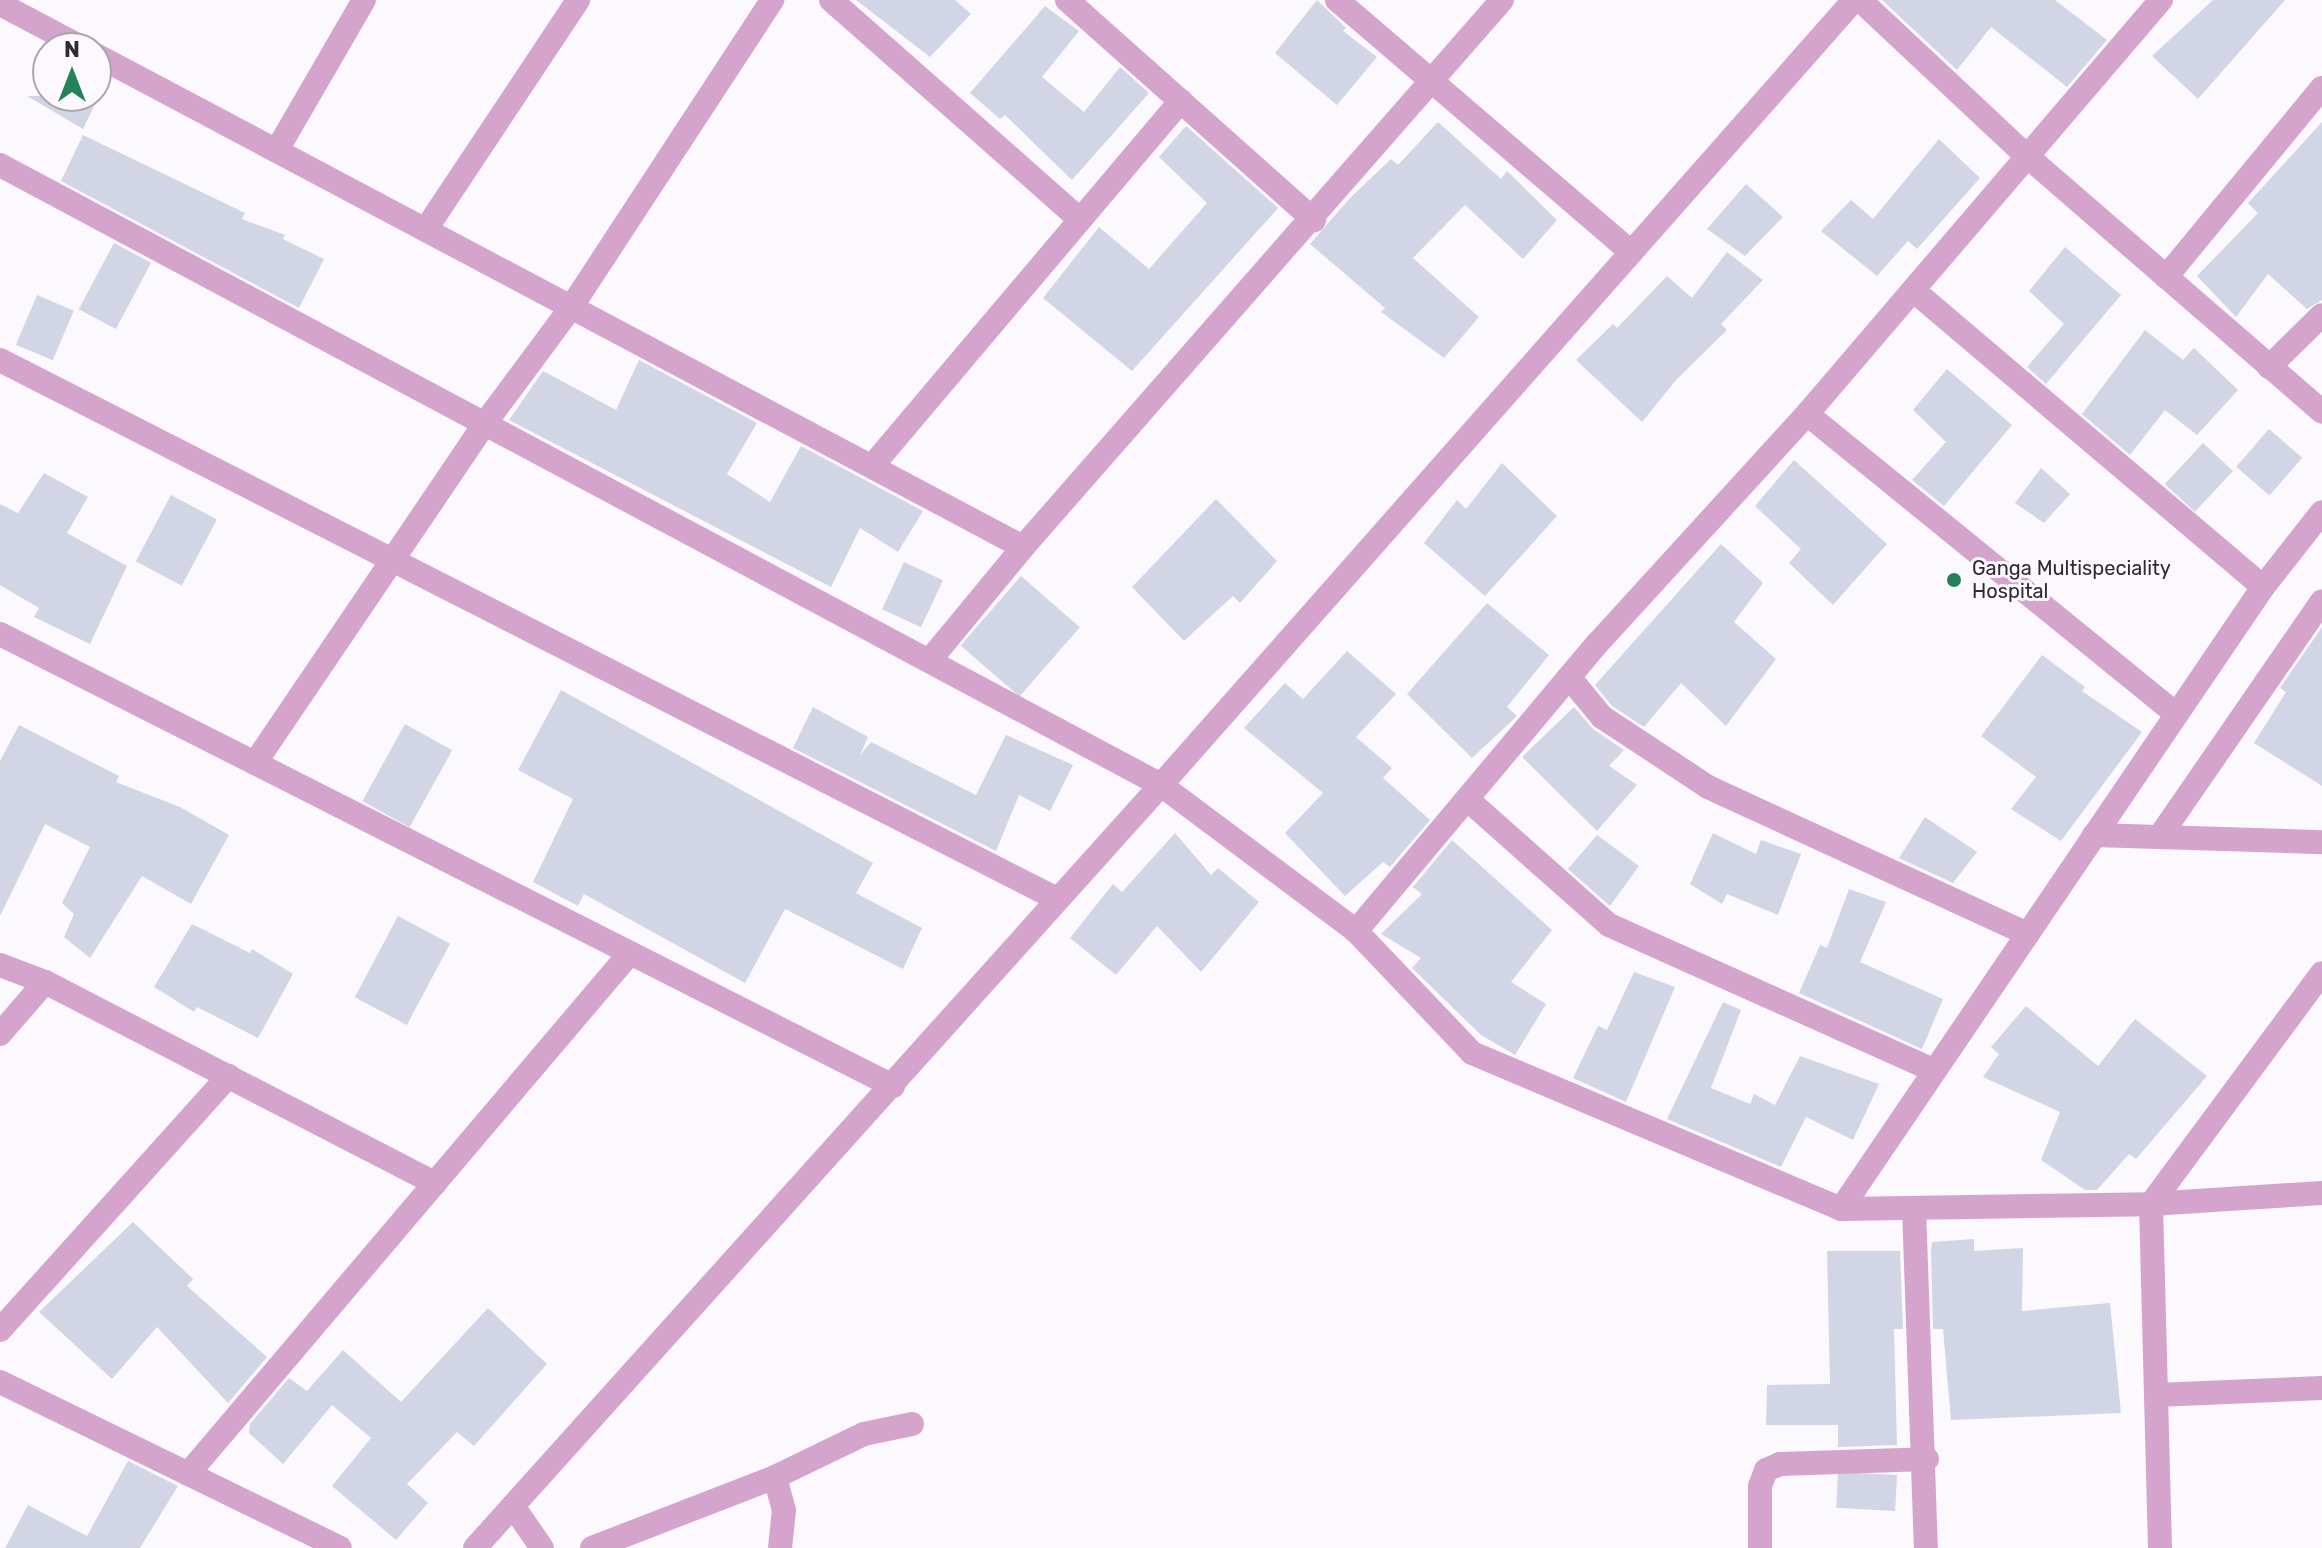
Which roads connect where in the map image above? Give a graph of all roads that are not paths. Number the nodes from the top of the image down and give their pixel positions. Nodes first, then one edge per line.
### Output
1 (364, 0) edge
2 (578, 0) edge
3 (772, 0) edge
4 (831, 0) edge
5 (1067, 0) edge
6 (1337, 0) edge
7 (1502, 0) edge
8 (1854, 0) edge
9 (1860, 0) edge
10 (2161, 0) edge
11 (0, 4) edge
12 (53, 32) edge
13 (112, 63) edge
14 (1433, 82) junction
15 (2322, 88) edge
16 (1181, 101) junction
17 (277, 150) junction
18 (2028, 157) junction
19 (0, 165) edge
20 (1079, 219) junction
21 (1314, 220) junction
22 (426, 229) junction
23 (1631, 252) junction
24 (2166, 277) junction
25 (1913, 290) junction
26 (572, 306) junction
27 (2322, 315) edge
28 (0, 360) edge
29 (2269, 367) junction
30 (2322, 412) edge
31 (1807, 414) junction
32 (486, 422) junction
33 (873, 465) junction
34 (2322, 512) edge
35 (1023, 547) junction
36 (395, 562) junction
37 (2263, 587) junction
38 (2322, 601) edge
39 (0, 634) edge
40 (930, 660) junction
41 (1569, 677) junction
42 (2176, 714) junction
43 (255, 763) junction
44 (1161, 785) junction
45 (1467, 799) junction
46 (2094, 835) junction
47 (2160, 836) junction
48 (2322, 842) edge
49 (1057, 899) junction
50 (1356, 931) junction
51 (2028, 934) junction
52 (630, 953) junction
53 (0, 965) edge
54 (2322, 973) edge
55 (45, 982) junction
56 (0, 1034) edge
57 (1933, 1070) junction
58 (229, 1076) junction
59 (893, 1086) junction
60 (435, 1183) junction
61 (2322, 1193) edge
62 (2151, 1204) junction
63 (1914, 1208) junction
64 (1841, 1209) junction
65 (0, 1330) edge
66 (0, 1382) edge
67 (2322, 1388) edge
68 (2156, 1395) junction
69 (912, 1424) dead end
70 (1927, 1459) junction
71 (188, 1474) junction
72 (775, 1477) junction
73 (513, 1506) junction
74 (340, 1548) edge
75 (475, 1548) edge
76 (542, 1548) edge
77 (592, 1548) edge
78 (780, 1548) edge
79 (1760, 1548) edge
80 (1926, 1548) edge
81 (2160, 1548) edge

1 - 17 street
2 - 22 street
3 - 26 street
4 - 20 street
5 - 16 street
6 - 14 street
7 - 14 street
8 - 23 street
9 - 18 street
10 - 18 street
11 - 12 street
13 - 17 street
14 - 21 street
14 - 23 street
15 - 24 street
16 - 20 street
16 - 21 street
17 - 22 street
18 - 24 street
18 - 25 street
19 - 32 street
20 - 33 street
21 - 35 street
22 - 26 street
23 - 44 street
24 - 29 street
25 - 31 street
25 - 37 street
26 - 32 street
26 - 33 street
27 - 29 street
28 - 36 street
29 - 30 street
31 - 41 street
31 - 42 street
32 - 36 street
32 - 40 street
33 - 35 street
34 - 37 street
35 - 40 street
36 - 43 street
36 - 49 street
37 - 42 street
38 - 47 street
39 - 43 street
40 - 44 street
41 - 45 street
41 - 51 street
42 - 46 street
43 - 52 street
44 - 49 street
44 - 50 street
45 - 50 street
45 - 57 street
46 - 47 street
46 - 51 street
47 - 48 street
49 - 59 street
50 - 64 street
51 - 57 street
52 - 59 street
52 - 60 street
53 - 55 street
54 - 62 street
55 - 56 street
55 - 58 street
57 - 64 street
58 - 60 street
58 - 65 street
59 - 73 street
60 - 71 street
61 - 62 street
62 - 63 street
62 - 68 street
63 - 64 street
63 - 70 street
66 - 71 street
67 - 68 street
68 - 81 street
69 - 72 street
70 - 79 street
70 - 80 street
71 - 74 street
72 - 77 street
72 - 78 street
73 - 75 street
73 - 76 street

